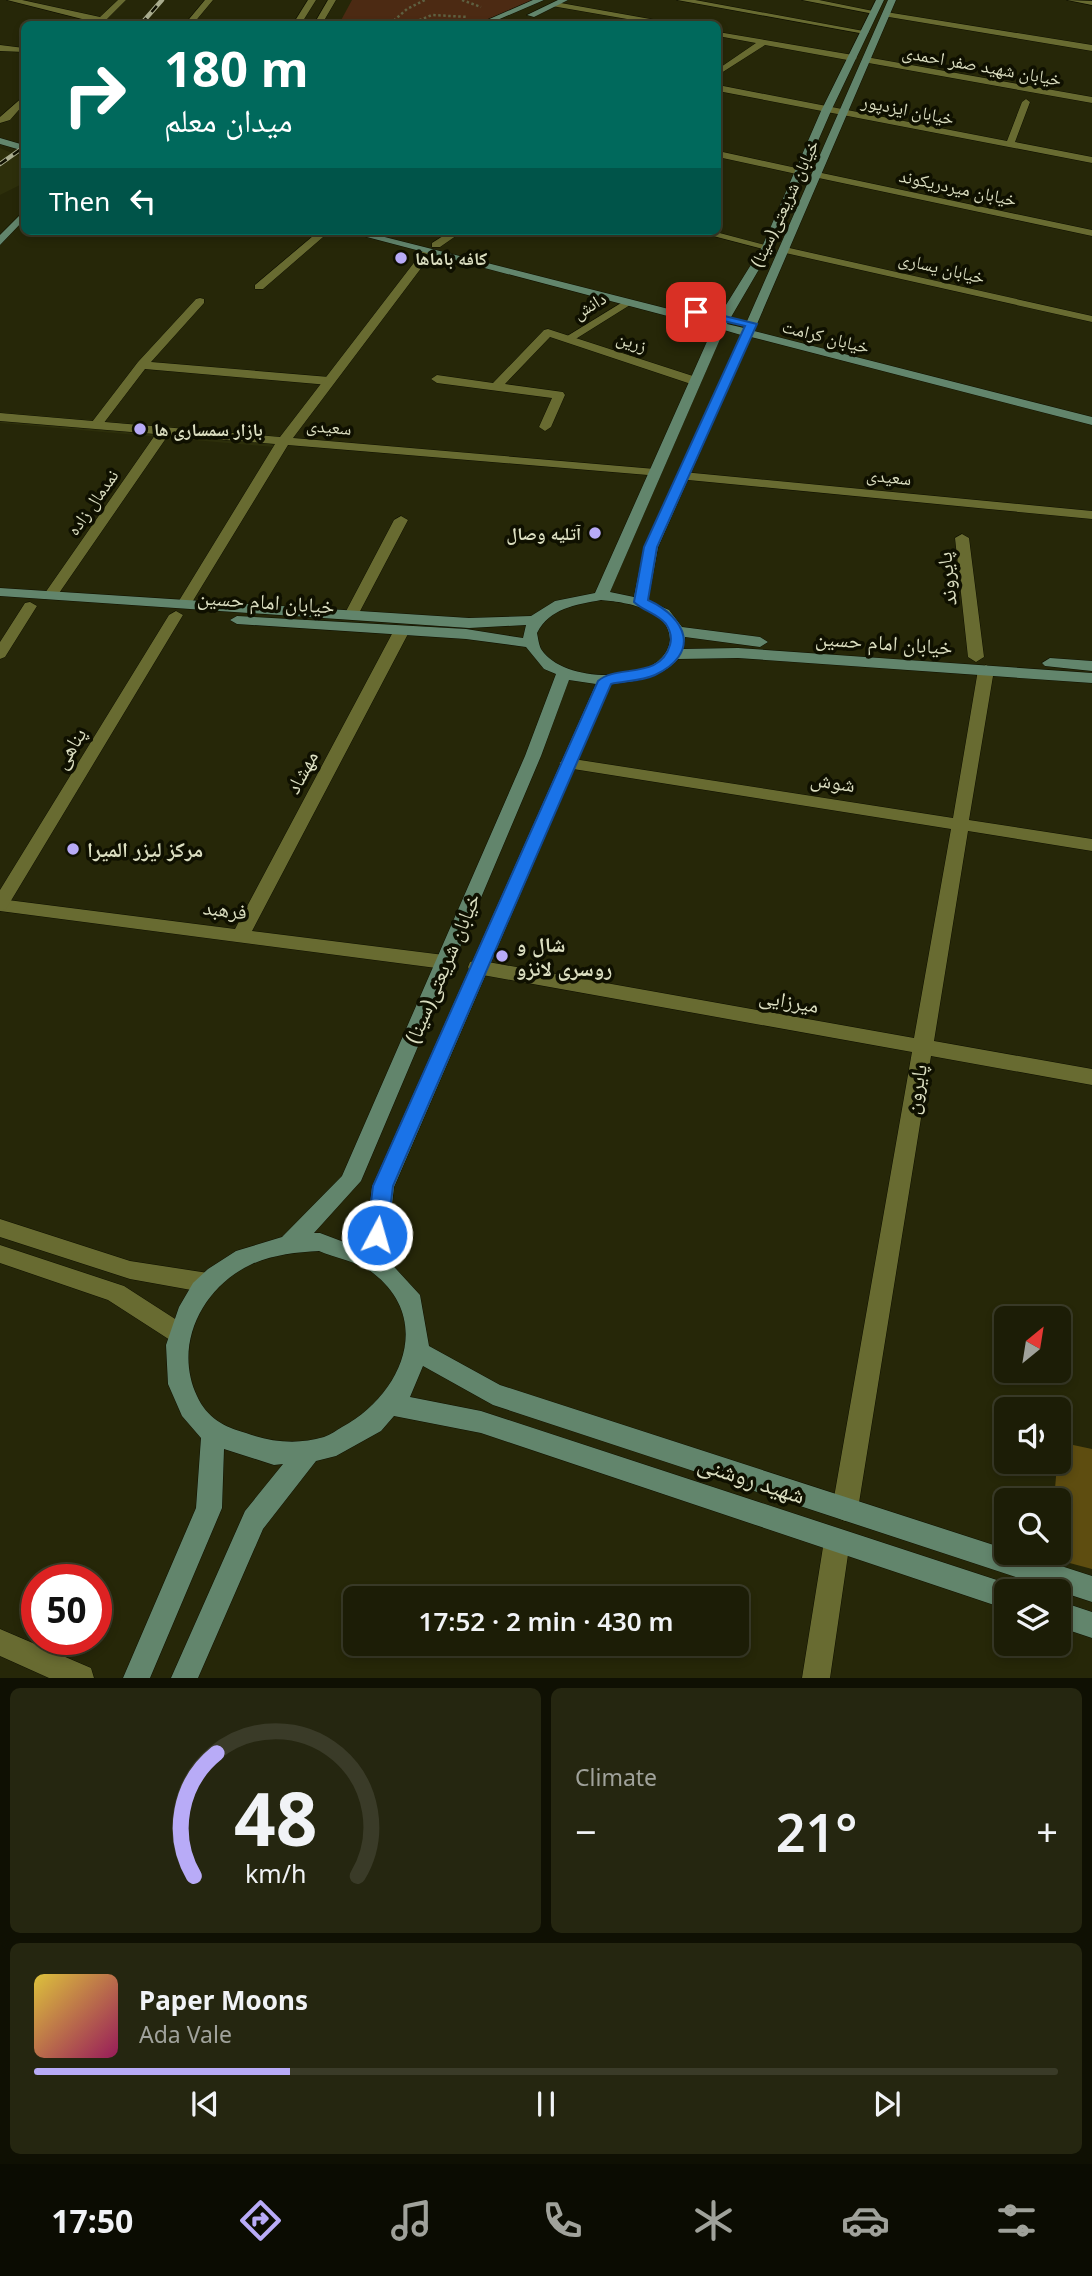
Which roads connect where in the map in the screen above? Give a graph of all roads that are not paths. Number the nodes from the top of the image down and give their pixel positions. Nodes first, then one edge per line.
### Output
1 (122, 0) edge
2 (209, 0) edge
3 (312, 0) edge
4 (332, 0) edge
5 (540, 0) edge
6 (564, 0) edge
7 (681, 0) edge
8 (806, 0) edge
9 (880, 0) edge
10 (892, 0) edge
11 (1072, 0) edge
12 (14, 1) edge
13 (1092, 3) edge
14 (555, 4) junction
15 (0, 8) edge
16 (76, 13) junction
17 (880, 13) junction
18 (66, 19) dead end
19 (520, 19) dead end
20 (97, 21) edge
21 (101, 21) edge
22 (192, 21) edge
23 (299, 21) edge
24 (320, 21) edge
25 (489, 21) edge
26 (650, 21) edge
27 (865, 32) junction
28 (721, 35) edge
29 (21, 41) edge
30 (764, 42) junction
31 (4, 48) edge
32 (1092, 48) edge
33 (853, 58) junction
34 (866, 60) junction
35 (721, 70) edge
36 (721, 89) edge
37 (1092, 100) edge
38 (21, 102) edge
39 (1026, 102) dead end
40 (826, 111) junction
41 (843, 113) junction
42 (0, 120) edge
43 (0, 133) edge
44 (21, 139) edge
45 (0, 141) edge
46 (1010, 144) junction
47 (21, 147) edge
48 (721, 155) edge
49 (1092, 160) edge
50 (801, 172) junction
51 (817, 175) junction
52 (21, 218) edge
53 (1092, 233) edge
54 (320, 235) edge
55 (367, 235) edge
56 (394, 235) edge
57 (452, 235) edge
58 (716, 235) edge
59 (0, 242) edge
60 (768, 247) junction
61 (431, 249) junction
62 (785, 250) junction
63 (259, 287) dead end
64 (200, 301) dead end
65 (626, 303) junction
66 (1092, 319) edge
67 (721, 323) junction
68 (749, 329) junction
69 (570, 338) junction
70 (142, 365) junction
71 (437, 379) dead end
72 (329, 381) junction
73 (695, 381) junction
74 (496, 387) junction
75 (1092, 411) edge
76 (0, 417) edge
77 (1092, 421) edge
78 (96, 425) junction
79 (545, 427) dead end
80 (165, 431) junction
81 (284, 441) junction
82 (655, 473) junction
83 (683, 475) junction
84 (1092, 515) edge
85 (401, 520) dead end
86 (962, 538) dead end
87 (0, 592) edge
88 (50, 596) junction
89 (601, 596) junction
90 (640, 602) junction
91 (0, 604) edge
92 (30, 606) junction
93 (180, 610) junction
94 (351, 615) junction
95 (535, 620) junction
96 (677, 631) junction
97 (401, 632) junction
98 (529, 643) junction
99 (0, 654) edge
100 (673, 654) junction
101 (981, 664) junction
102 (1092, 666) edge
103 (564, 673) junction
104 (1092, 678) edge
105 (605, 681) junction
106 (567, 763) junction
107 (960, 824) junction
108 (1092, 845) edge
109 (0, 905) edge
110 (241, 934) junction
111 (444, 962) junction
112 (477, 967) junction
113 (923, 1046) junction
114 (1092, 1077) edge
115 (0, 1227) edge
116 (290, 1243) junction
117 (0, 1254) edge
118 (375, 1259) junction
119 (208, 1283) junction
120 (178, 1333) junction
121 (419, 1352) junction
122 (393, 1405) junction
123 (213, 1433) junction
124 (307, 1453) junction
125 (845, 1508) junction
126 (837, 1541) junction
127 (1092, 1589) edge
128 (994, 1592) edge
129 (1071, 1618) edge
130 (1092, 1625) edge
131 (0, 1642) edge
132 (81, 1678) edge
133 (136, 1678) edge
134 (184, 1678) edge
135 (816, 1678) edge

1 - 21 street
2 - 22 street
3 - 23 street
4 - 24 street
5 - 25 main road
6 - 14 main road
7 - 27 street
8 - 17 street
9 - 17 main road, خیابان شریعتی(سینا)
10 - 17 main road, خیابان شریعتی(سینا)
11 - 13 street
12 - 15 street
12 - 16 street
14 - 19 main road
14 - 26 street
16 - 18 street
16 - 20 street
17 - 27 main road, خیابان شریعتی(سینا)
17 - 32 street
17 - 34 main road, خیابان شریعتی(سینا)
27 - 33 main road, خیابان شریعتی(سینا)
28 - 30 street
29 - 31 street
30 - 33 street
30 - 35 street
33 - 40 main road, خیابان شریعتی(سینا)
34 - 37 street, خیابان شهید صفر احمدی
34 - 41 main road, خیابان شریعتی(سینا)
36 - 40 street, خیابان ایزدپور
38 - 42 street
39 - 46 street
40 - 41 street, خیابان ایزدپور
40 - 50 main road, خیابان شریعتی(سینا)
41 - 46 street, خیابان ایزدپور
41 - 51 main road, خیابان شریعتی(سینا)
43 - 44 main road
45 - 47 main road
46 - 49 street, خیابان ایزدپور
48 - 50 street
50 - 60 main road, خیابان شریعتی(سینا)
51 - 53 street, خیابان میردریکوند
51 - 62 main road, خیابان شریعتی(سینا)
52 - 59 main road
54 - 63 street
55 - 61 main road, خیابان کرامت
56 - 61 main road, خیابان کرامت
57 - 61 street
58 - 60 street
60 - 67 main road, خیابان شریعتی(سینا)
61 - 65 main road, خیابان کرامت
61 - 67 main road, خیابان کرامت
61 - 72 street
62 - 66 street, خیابان یساری
62 - 68 main road, خیابان شریعتی(سینا)
64 - 70 street
65 - 67 main road, خیابان کرامت
65 - 69 street, دانش
67 - 68 main road, خیابان کرامت
67 - 73 main road, خیابان شریعتی(سینا)
68 - 75 main road, خیابان کرامت
68 - 77 main road, خیابان کرامت
68 - 83 main road, خیابان شریعتی(سینا)
69 - 73 street, زرین
69 - 74 street, زرین
70 - 72 street
70 - 78 street
71 - 74 street
72 - 81 street
73 - 82 main road, خیابان شریعتی(سینا)
74 - 79 street
76 - 78 street, سعیدی
78 - 80 street, سعیدی
80 - 81 street, سعیدی
80 - 88 street, نمدمال زاده
81 - 82 street, سعیدی
81 - 93 street, پناهی
82 - 89 main road, خیابان شریعتی(سینا)
83 - 84 street, سعیدی
83 - 90 main road, خیابان شریعتی(سینا)
85 - 94 street
86 - 101 street, پایروند
87 - 88 main road
88 - 93 main road
89 - 90 main road
89 - 95 main road
90 - 96 main road
91 - 92 main road, خیابان امام حسین
92 - 93 main road, خیابان امام حسین
92 - 99 street
93 - 94 main road, خیابان امام حسین
93 - 97 main road, خیابان امام حسین
93 - 109 street, پناهی
94 - 95 main road, خیابان امام حسین
95 - 98 main road
96 - 100 main road
96 - 101 main road, خیابان امام حسین
97 - 98 main road, خیابان امام حسین
97 - 110 street, مهشاد
98 - 103 main road
100 - 101 main road, خیابان امام حسین
100 - 105 main road
101 - 102 main road, خیابان امام حسین
101 - 104 main road, خیابان امام حسین
101 - 107 street, پایرون
103 - 105 main road
103 - 111 main road, خیابان شریعتی(سینا)
105 - 106 main road, خیابان شریعتی(سینا)
106 - 107 street, شوش
106 - 112 main road, خیابان شریعتی(سینا)
107 - 108 street, شوش
107 - 113 street, پایرون
109 - 110 street, فرهبد
110 - 111 street, فرهبد
111 - 116 main road, خیابان شریعتی(سینا)
112 - 113 street, میرزایی
112 - 118 main road, خیابان شریعتی(سینا)
113 - 114 street, میرزایی
113 - 125 street, پایرون
115 - 119 street
116 - 118 main road
116 - 119 main road
117 - 120 street
118 - 121 main road
119 - 120 main road
120 - 123 main road
121 - 122 main road
121 - 125 main road, شهید روشنی
122 - 124 main road
122 - 126 main road, شهید روشنی
123 - 124 main road
123 - 133 main road
124 - 134 main road
125 - 127 main road, شهید روشنی
126 - 128 main road, شهید روشنی
126 - 135 street
129 - 130 main road
131 - 132 street

